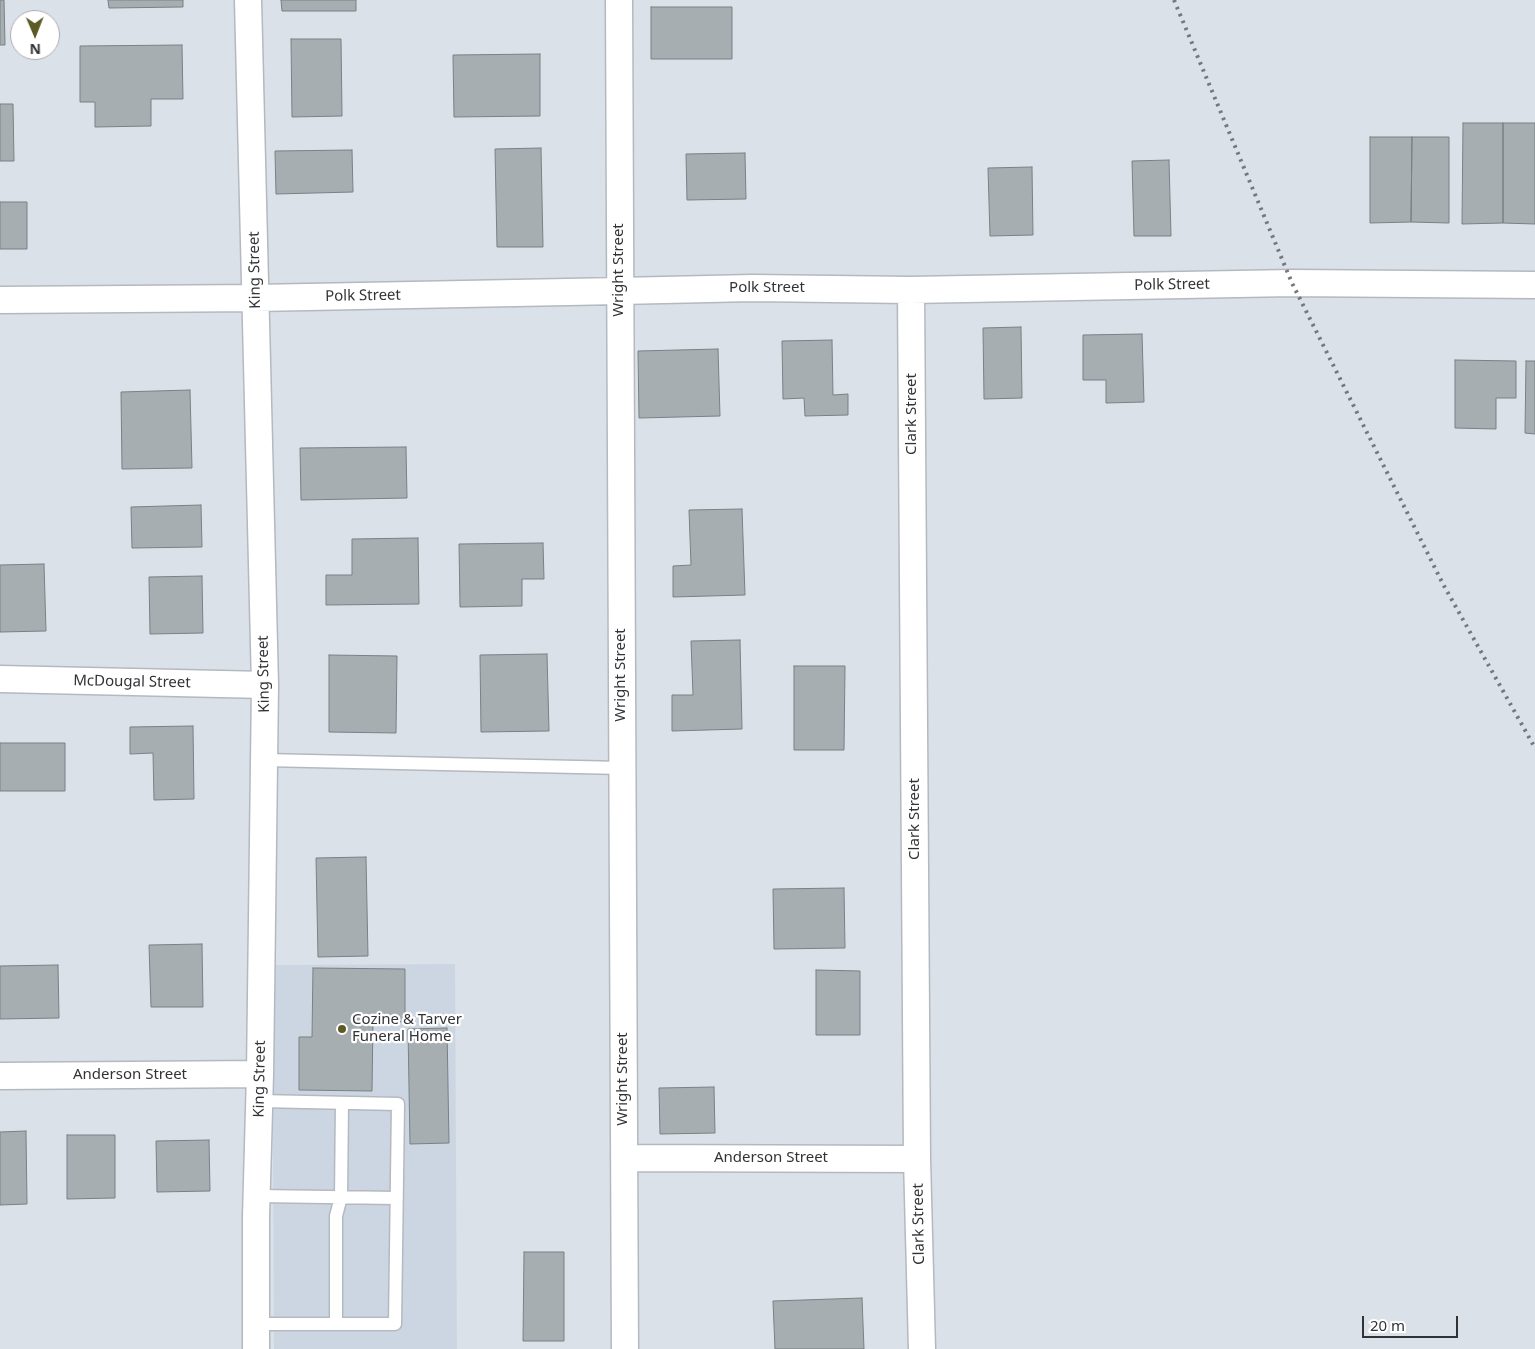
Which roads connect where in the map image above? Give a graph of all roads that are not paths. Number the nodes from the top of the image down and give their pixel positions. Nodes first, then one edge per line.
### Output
1 (248, 0) edge
2 (619, 0) edge
3 (1535, 285) edge
4 (911, 290) junction
5 (619, 292) junction
6 (256, 298) junction
7 (0, 300) edge
8 (0, 679) edge
9 (265, 685) junction
10 (264, 760) junction
11 (622, 768) junction
12 (260, 1074) junction
13 (0, 1076) edge
14 (260, 1101) junction
15 (342, 1103) junction
16 (624, 1158) junction
17 (917, 1159) junction
18 (257, 1196) junction
19 (341, 1197) junction
20 (397, 1198) junction
21 (336, 1324) junction
22 (256, 1337) edge
23 (625, 1349) edge
24 (922, 1349) edge

1 - 6 street, King Street
2 - 5 street, Wright Street
3 - 4 street, Polk Street
4 - 5 street, Polk Street
4 - 17 street, Clark Street
5 - 6 street, Polk Street
5 - 11 street, Wright Street
6 - 7 street, Polk Street
6 - 9 street, King Street
8 - 9 street, McDougal Street
9 - 10 street, King Street
10 - 11 lane
10 - 12 street, King Street
11 - 16 street, Wright Street
12 - 13 street, Anderson Street
12 - 14 street, King Street
14 - 15 lane
14 - 18 street, King Street
15 - 19 lane
15 - 20 lane
16 - 17 street, Anderson Street
16 - 23 street, Wright Street
17 - 24 street, Clark Street
18 - 19 lane
18 - 22 street, King Street
19 - 20 lane
19 - 21 lane
20 - 21 lane
21 - 22 lane

